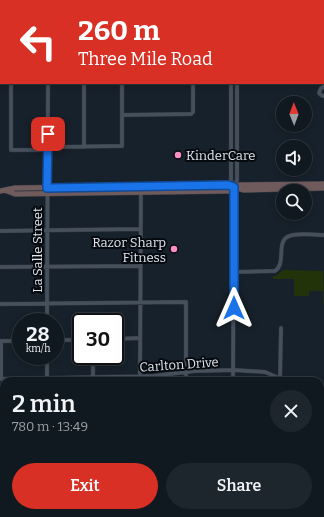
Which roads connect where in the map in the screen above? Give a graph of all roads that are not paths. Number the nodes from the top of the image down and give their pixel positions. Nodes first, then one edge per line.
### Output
1 (11, 84) edge
2 (48, 84) edge
3 (84, 84) edge
4 (122, 84) edge
5 (193, 84) edge
6 (232, 84) edge
7 (237, 84) edge
8 (324, 87) edge
9 (324, 96) edge
10 (122, 115) junction
11 (231, 127) junction
12 (237, 127) junction
13 (84, 146) junction
14 (48, 148) junction
15 (231, 153) junction
16 (237, 153) junction
17 (324, 184) edge
18 (234, 187) junction
19 (324, 188) edge
20 (141, 189) junction
21 (47, 190) junction
22 (3, 191) edge
23 (140, 229) junction
24 (47, 230) junction
25 (0, 231) edge
26 (324, 235) edge
27 (140, 266) junction
28 (0, 267) edge
29 (47, 267) junction
30 (234, 272) junction
31 (140, 302) junction
32 (47, 303) junction
33 (0, 304) edge
34 (47, 313) edge
35 (281, 328) dead end
36 (140, 338) junction
37 (124, 339) edge
38 (0, 341) edge
39 (12, 341) edge
40 (47, 365) edge
41 (94, 365) edge
42 (233, 370) junction
43 (186, 372) junction
44 (47, 377) edge
45 (93, 377) edge
46 (140, 377) edge
47 (155, 377) edge
48 (186, 377) edge
49 (233, 377) edge
50 (275, 377) edge
51 (280, 377) edge
52 (0, 379) edge

1 - 14 street
2 - 14 street, La Salle Street
3 - 13 street
4 - 10 street
5 - 10 street
6 - 11 street
7 - 12 street
8 - 9 street
10 - 13 street
11 - 12 street
11 - 15 street
12 - 16 street
13 - 14 street
14 - 21 street, La Salle Street
15 - 16 street
15 - 18 street
16 - 18 street
17 - 18 street
18 - 19 street
18 - 20 street
18 - 30 street
20 - 21 street
20 - 23 street
21 - 22 street
21 - 24 street, La Salle Street
23 - 24 street
23 - 27 street
24 - 25 street
24 - 29 street, La Salle Street
26 - 30 street
27 - 29 street
27 - 31 street
28 - 29 street
29 - 32 street, La Salle Street
30 - 42 street
31 - 32 street
31 - 36 street
31 - 43 street
32 - 33 street
32 - 34 street, La Salle Street
35 - 51 street
36 - 37 street
36 - 46 street
38 - 39 street
38 - 52 street
40 - 44 street
41 - 45 street
42 - 43 street, Carlton Drive
42 - 49 street
42 - 50 street, Carlton Drive
43 - 47 street, Carlton Drive
43 - 48 street

